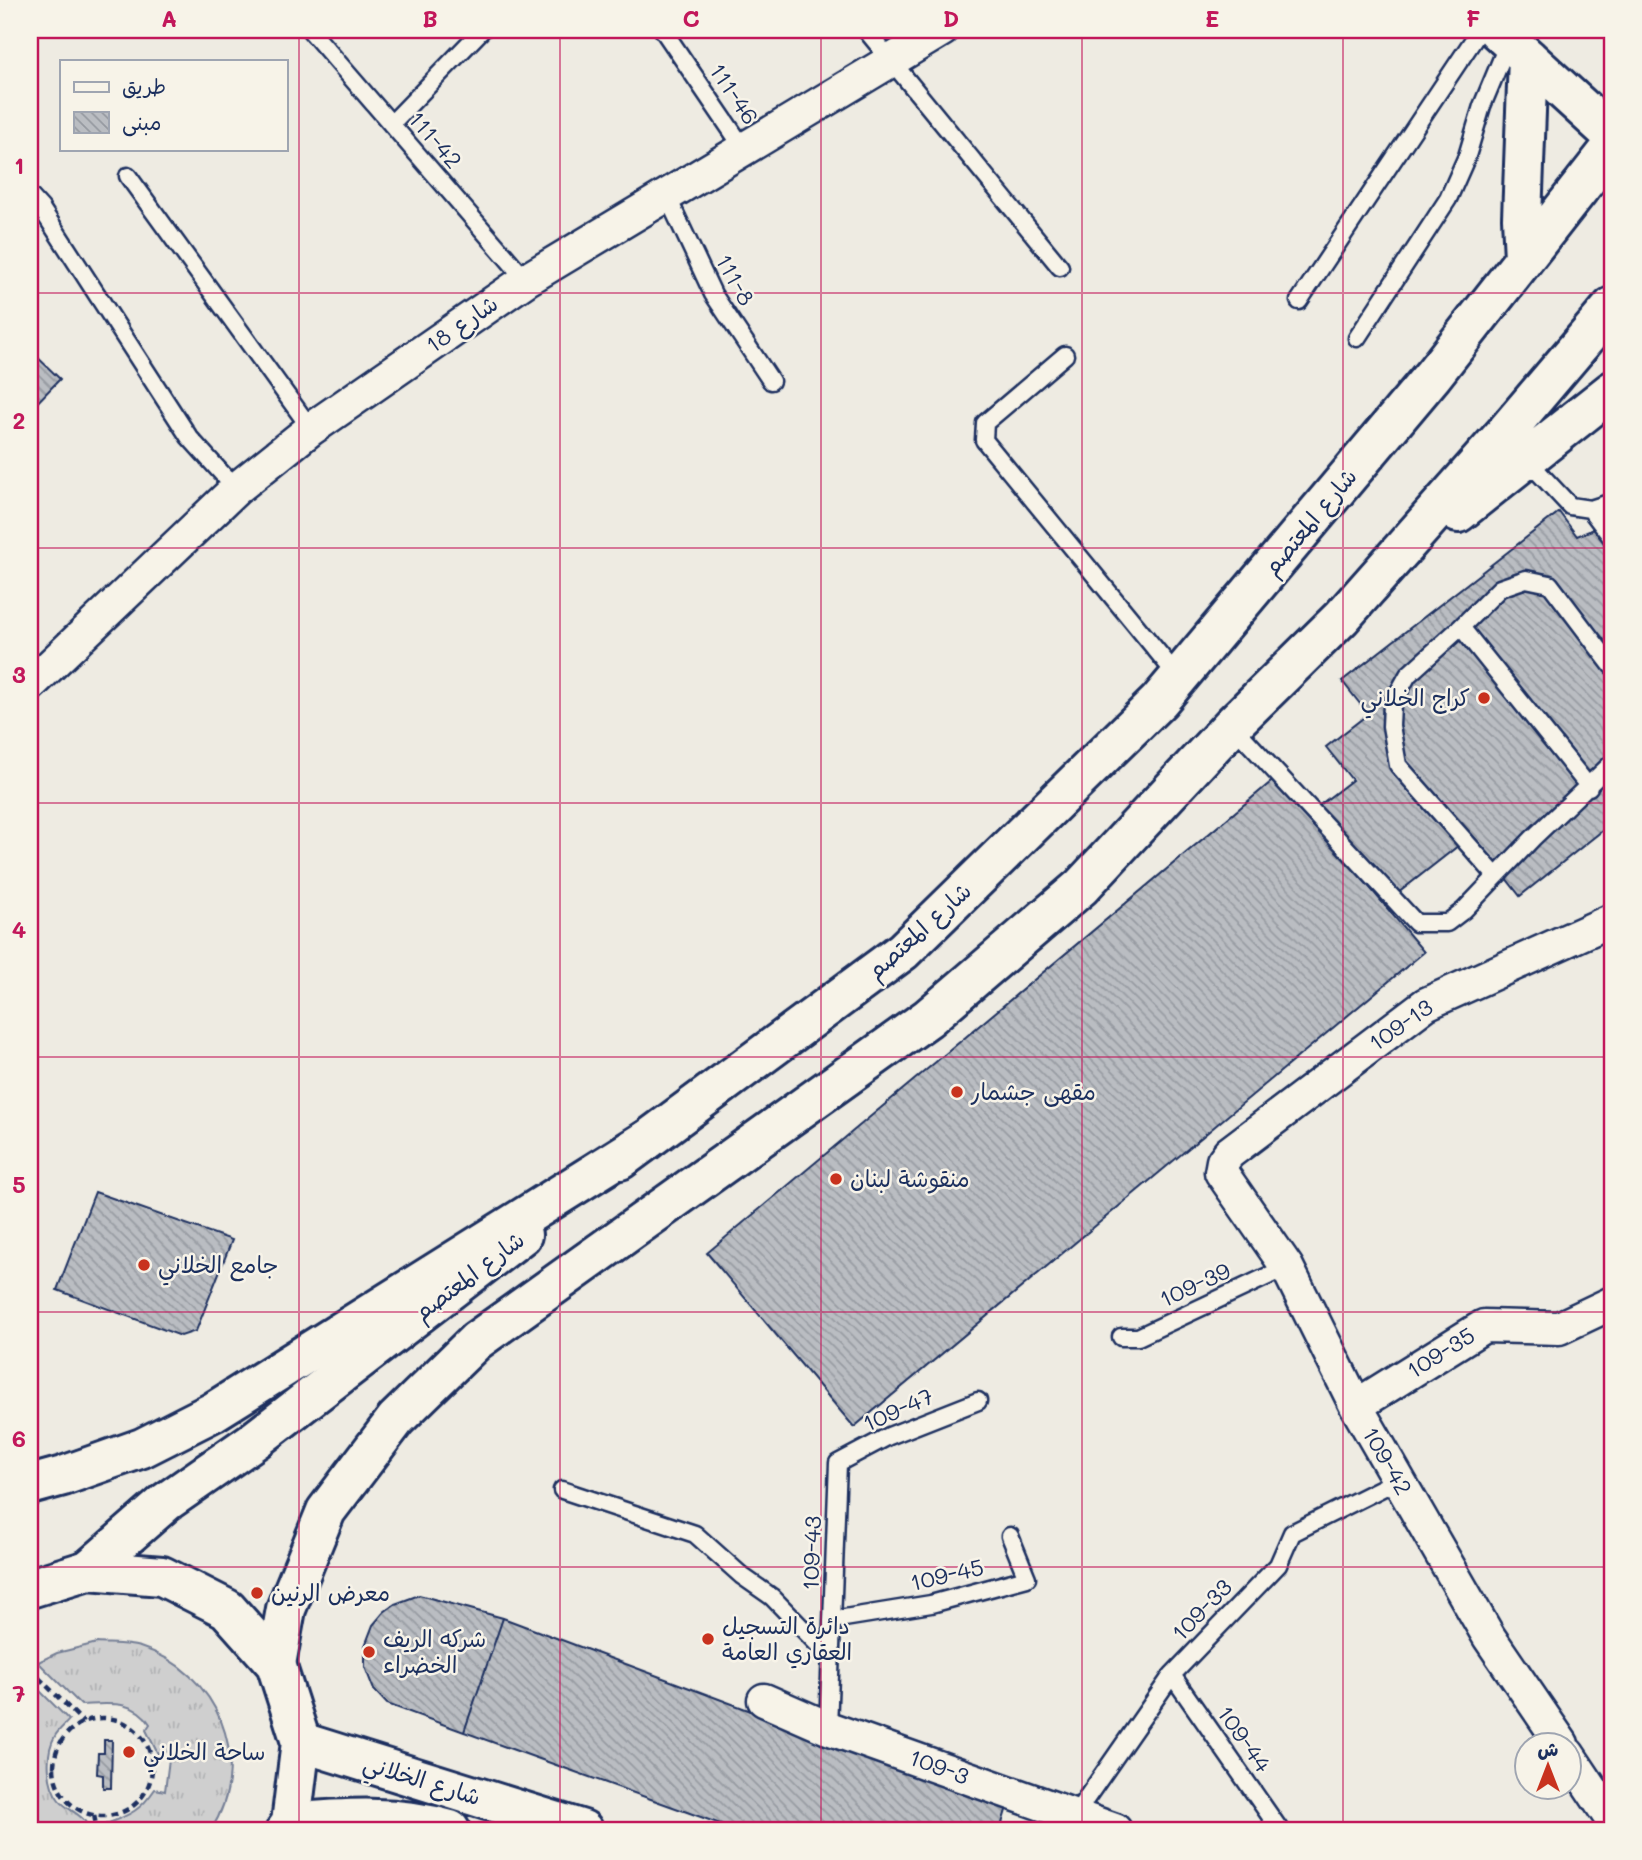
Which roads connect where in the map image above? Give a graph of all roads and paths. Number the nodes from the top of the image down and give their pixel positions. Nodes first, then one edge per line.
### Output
1 (310, 30) edge
2 (482, 30) edge
3 (663, 30) edge
4 (866, 30) edge
5 (942, 30) edge
6 (1504, 40) edge
7 (891, 62) junction
8 (391, 124) junction
9 (1612, 135) edge
10 (1612, 147) edge
11 (744, 149) junction
12 (128, 176) dead end
13 (30, 196) edge
14 (667, 196) junction
15 (1524, 258) junction
16 (1060, 267) dead end
17 (526, 280) junction
18 (1299, 301) dead end
19 (1612, 307) edge
20 (1357, 338) dead end
21 (1065, 355) dead end
22 (771, 381) dead end
23 (1612, 391) edge
24 (311, 429) junction
25 (1526, 459) junction
26 (236, 489) junction
27 (1612, 502) edge
28 (1590, 509) junction
29 (1612, 538) edge
30 (1377, 578) junction
31 (1461, 626) junction
32 (1612, 666) edge
33 (1179, 678) junction
34 (30, 685) edge
35 (1232, 726) junction
36 (1612, 763) edge
37 (1589, 787) junction
38 (1496, 876) junction
39 (1612, 920) edge
40 (647, 1140) junction
41 (1221, 1172) joint
42 (1287, 1267) junction
43 (1612, 1303) edge
44 (1121, 1337) dead end
45 (978, 1401) dead end
46 (1356, 1406) junction
47 (838, 1463) joint
48 (1398, 1480) junction
49 (30, 1485) edge
50 (562, 1490) dead end
51 (1010, 1536) dead end
52 (88, 1570) junction
53 (30, 1588) edge
54 (832, 1620) junction
55 (831, 1658) junction
56 (276, 1664) junction
57 (30, 1670) edge
58 (1172, 1675) junction
59 (764, 1700) dead end
60 (83, 1722) junction
61 (828, 1728) junction
62 (1552, 1730) edge
63 (301, 1742) junction
64 (1582, 1774) edge
65 (94, 1815) junction
66 (1074, 1816) junction
67 (1035, 1817) edge
68 (1612, 1820) edge
69 (289, 1826) edge
70 (97, 1830) edge
71 (450, 1830) edge
72 (583, 1830) edge
73 (1115, 1830) edge
74 (1280, 1830) edge

1 - 8 lane, 111-42
2 - 8 lane
3 - 11 lane, 111-46
4 - 7 lane
5 - 7 street, شارع 18
6 - 9 main road
6 - 15 main road
6 - 18 lane
6 - 20 lane
7 - 11 street, شارع 18
7 - 16 lane
8 - 17 lane, 111-42
10 - 15 main road, شارع المعتصم
11 - 14 street, شارع 18
12 - 24 lane
13 - 26 lane
14 - 17 street, شارع 18
14 - 22 lane, 111-8
15 - 33 main road, شارع المعتصم
17 - 24 street, شارع 18
19 - 30 main road
21 - 33 lane
23 - 25 main road
24 - 26 street, شارع 18
25 - 28 lane
25 - 30 main road
26 - 34 street, شارع 18
27 - 28 lane
28 - 29 lane
30 - 35 main road
31 - 32 lane
31 - 37 lane
31 - 38 lane
33 - 40 main road, شارع المعتصم
35 - 38 lane
35 - 56 main road
36 - 37 lane
37 - 38 lane
39 - 41 street, 109-13
40 - 49 main road
40 - 52 main road, شارع المعتصم
41 - 42 street, 109-42
42 - 44 lane, 109-39
42 - 46 street, 109-42
43 - 46 street, 109-35
45 - 47 lane, 109-47
46 - 48 street, 109-42
47 - 54 lane, 109-43
48 - 58 lane, 109-33
48 - 62 street, 109-42
50 - 55 lane
51 - 54 lane, 109-45
52 - 53 main road
52 - 56 main road
54 - 55 lane, 109-43
55 - 61 lane, 109-43
56 - 63 main road
57 - 60 path
58 - 66 lane, 109-33
58 - 74 lane, 109-44
59 - 61 street, 109-3
60 - 65 path
60 - 65 path
61 - 67 street, 109-3
63 - 69 main road
63 - 72 main road, شارع الخلاني
64 - 68 street
65 - 70 path
66 - 67 street, 109-3
66 - 73 street, 109-3
69 - 71 main road, شارع الخلاني

